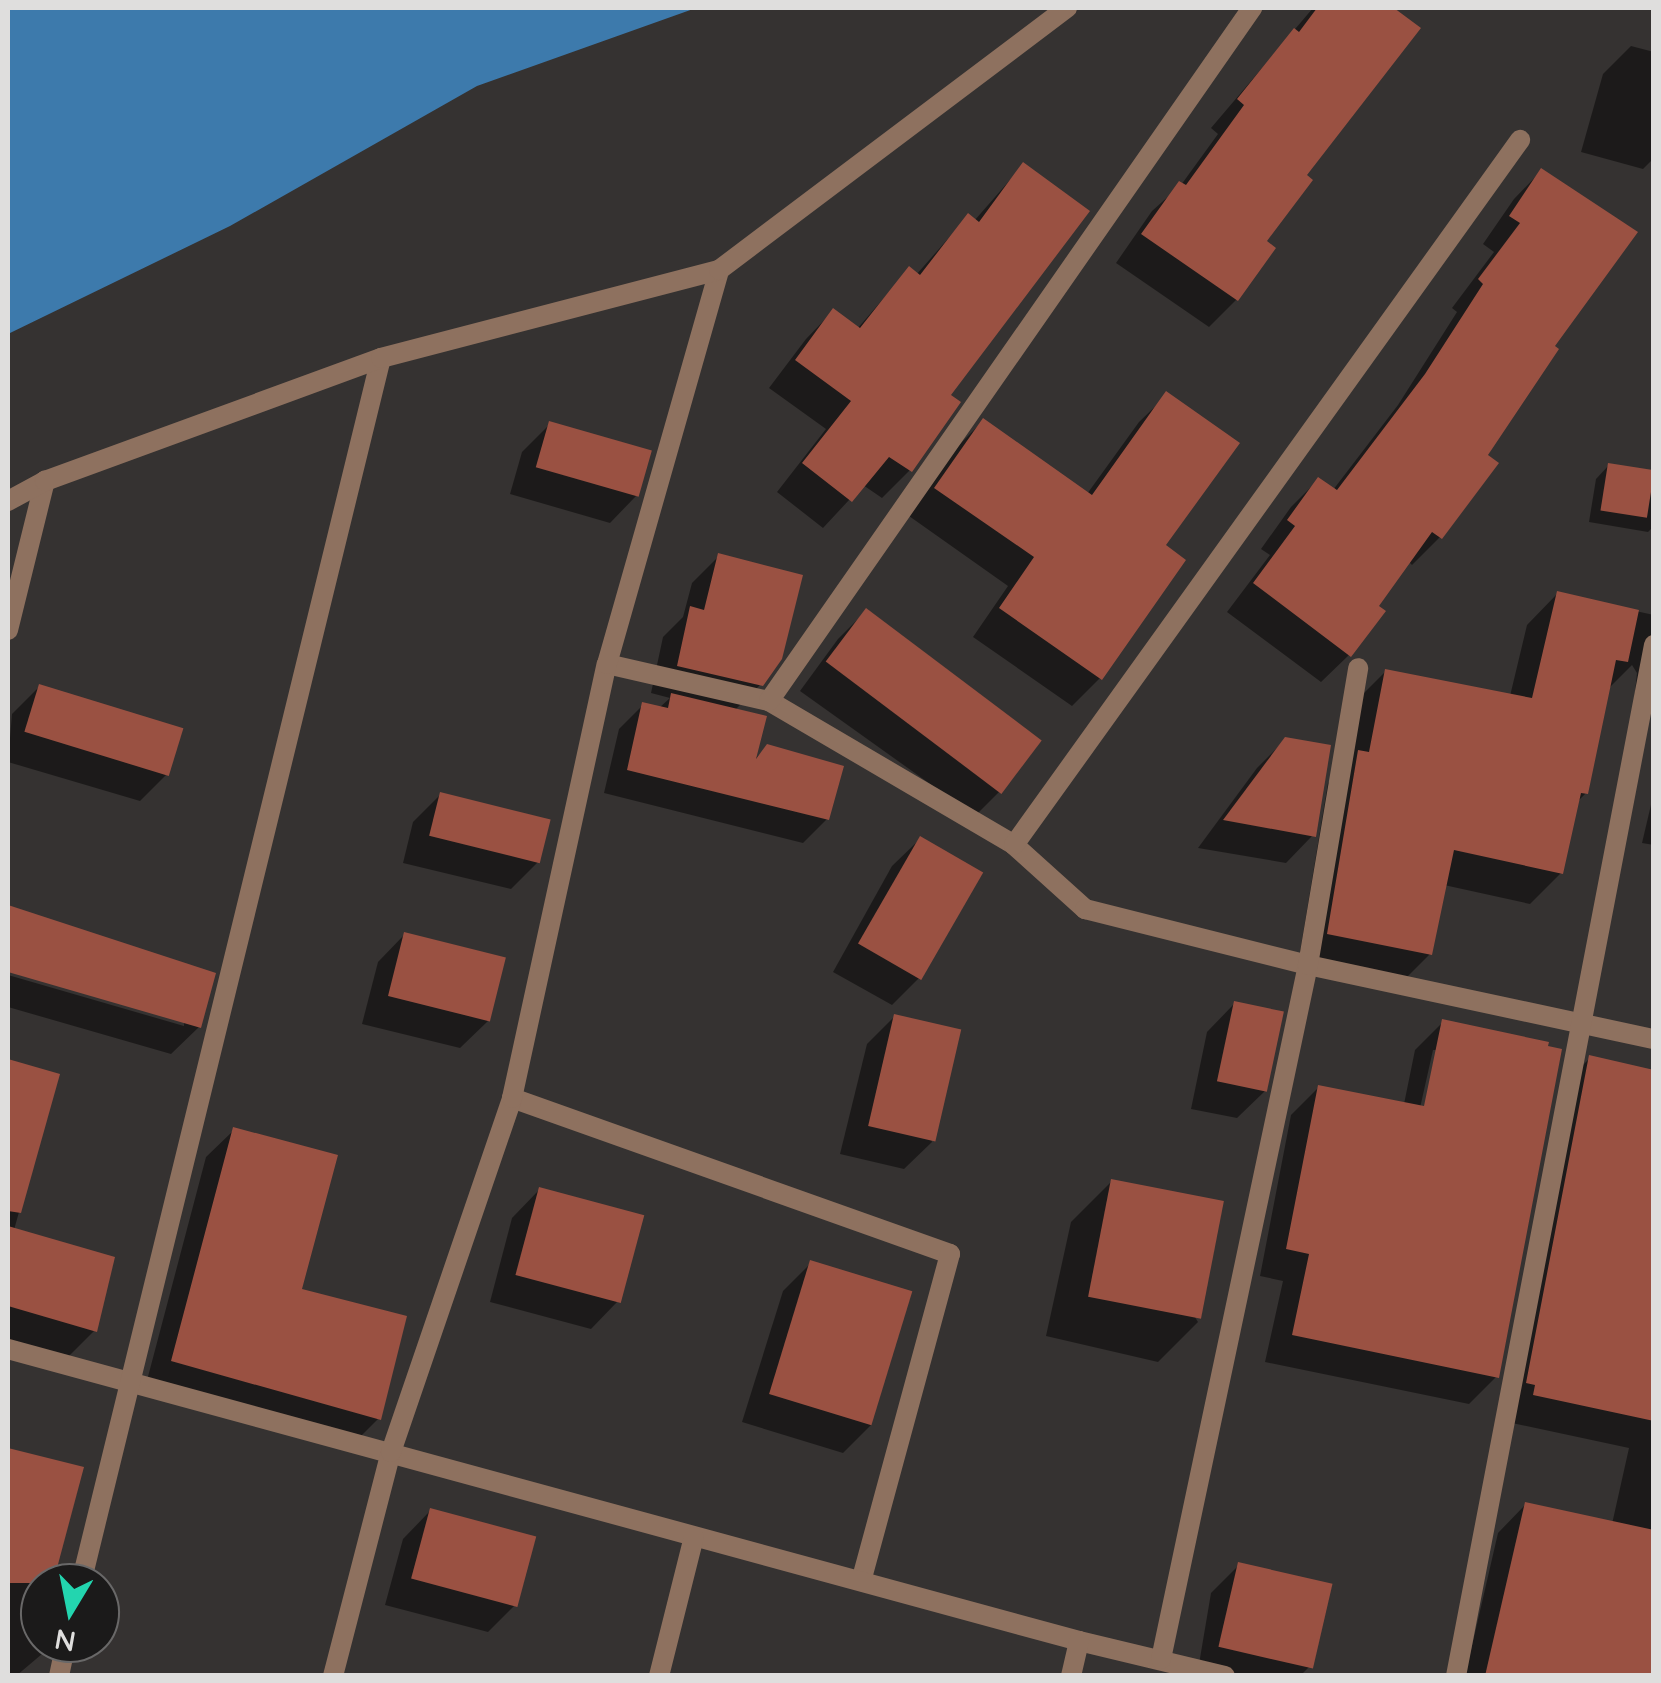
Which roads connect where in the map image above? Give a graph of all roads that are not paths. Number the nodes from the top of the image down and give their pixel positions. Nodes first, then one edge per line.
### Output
1 (1067, 8) edge
2 (1252, 8) edge
3 (1520, 140) dead end
4 (720, 270) junction
5 (381, 358) junction
6 (46, 482) junction
7 (8, 501) edge
8 (8, 630) edge
9 (1654, 645) edge
10 (608, 664) junction
11 (1358, 668) dead end
12 (770, 700) junction
13 (1014, 845) junction
14 (1308, 965) junction
15 (1579, 1022) junction
16 (1654, 1039) edge
17 (512, 1098) junction
18 (8, 1348) edge
19 (128, 1381) junction
20 (390, 1452) junction
21 (694, 1537) junction
22 (85, 1563) edge
23 (860, 1581) junction
24 (1079, 1641) junction
25 (1161, 1659) junction
26 (333, 1676) edge
27 (659, 1676) edge
28 (1070, 1676) edge
29 (1225, 1676) edge
30 (1456, 1676) edge

1 - 4 street
2 - 12 street
3 - 13 street
4 - 5 street
4 - 10 street
5 - 6 street
5 - 19 street
6 - 7 street
6 - 8 street
9 - 15 street
10 - 12 street
10 - 17 street
11 - 14 street
12 - 13 street
13 - 14 street
14 - 15 street
14 - 25 street
15 - 16 street
15 - 30 street
17 - 20 street
17 - 23 street
18 - 19 street
19 - 20 street
19 - 22 street
20 - 21 street
20 - 26 street
21 - 23 street
21 - 27 street
23 - 24 street
24 - 25 street
24 - 28 street
25 - 29 street

